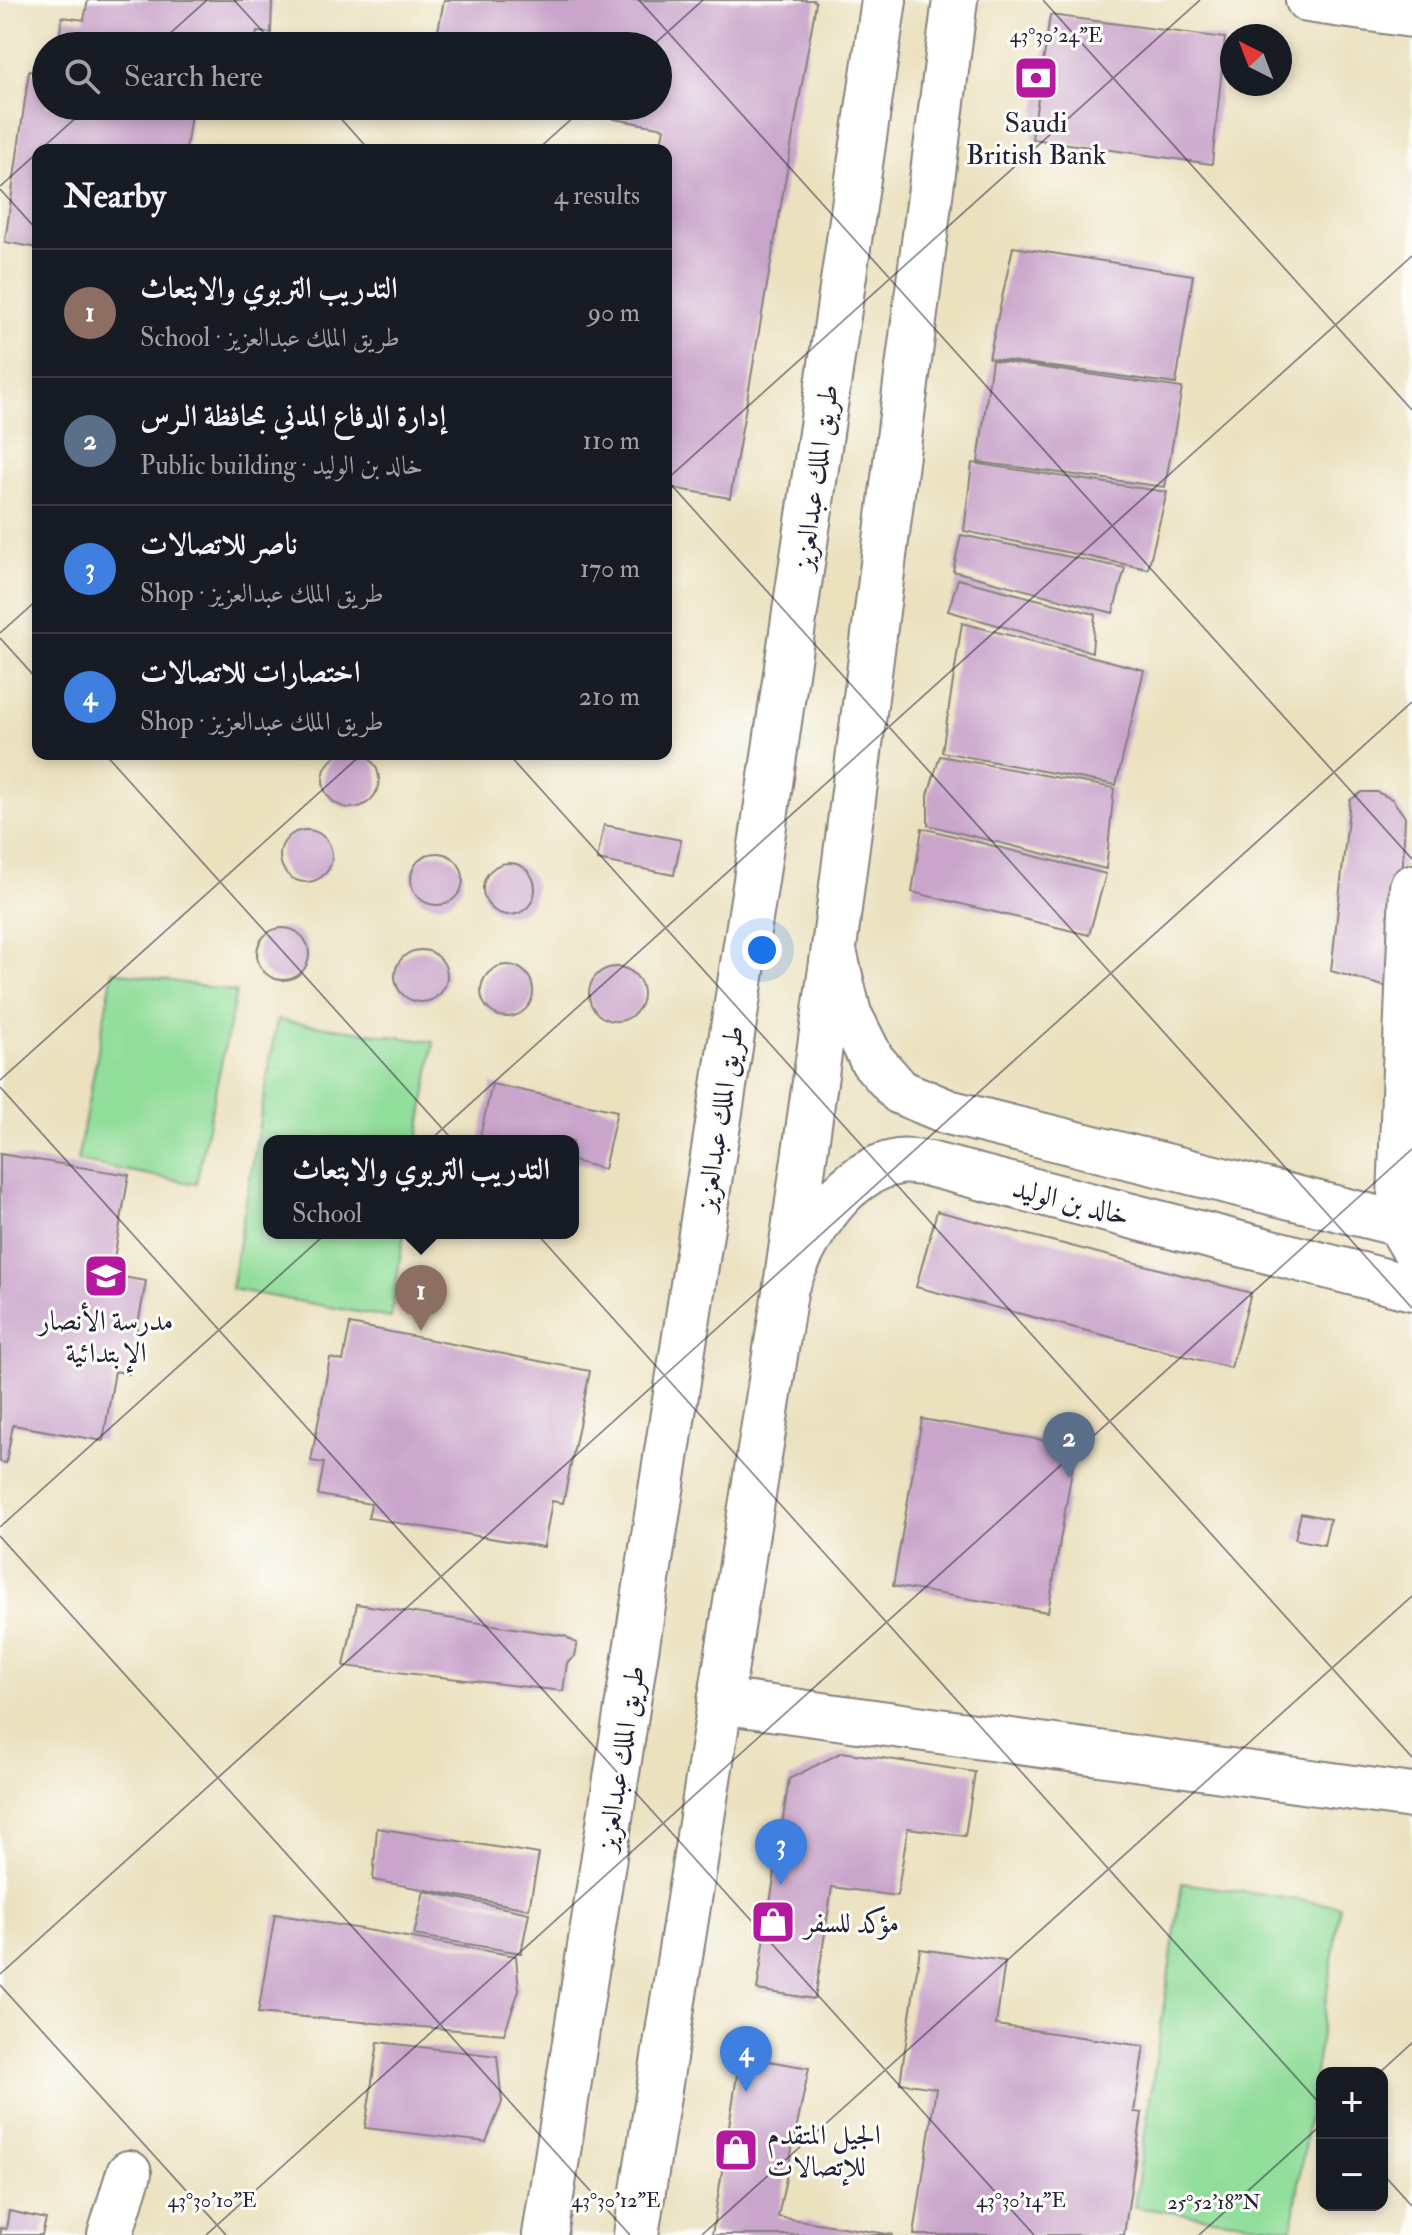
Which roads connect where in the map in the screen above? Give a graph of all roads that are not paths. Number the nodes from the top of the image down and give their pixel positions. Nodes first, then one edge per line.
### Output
1 (884, 0) edge
2 (955, 0) edge
3 (1308, 0) edge
4 (1412, 15) edge
5 (1412, 887) edge
6 (834, 948) junction
7 (1408, 1233) edge
8 (786, 1286) junction
9 (1412, 1288) edge
10 (720, 1701) junction
11 (1412, 1796) edge
12 (129, 2173) dead end
13 (110, 2235) edge
14 (545, 2235) edge
15 (636, 2235) edge

1 - 14 main road, طريق الملك عبدالعزيز
2 - 6 main road
3 - 4 main road
5 - 7 main road
6 - 7 main road, خالد بن الوليد
6 - 8 main road
8 - 9 main road, خالد بن الوليد
8 - 10 main road
10 - 11 main road
10 - 15 main road
12 - 13 main road

